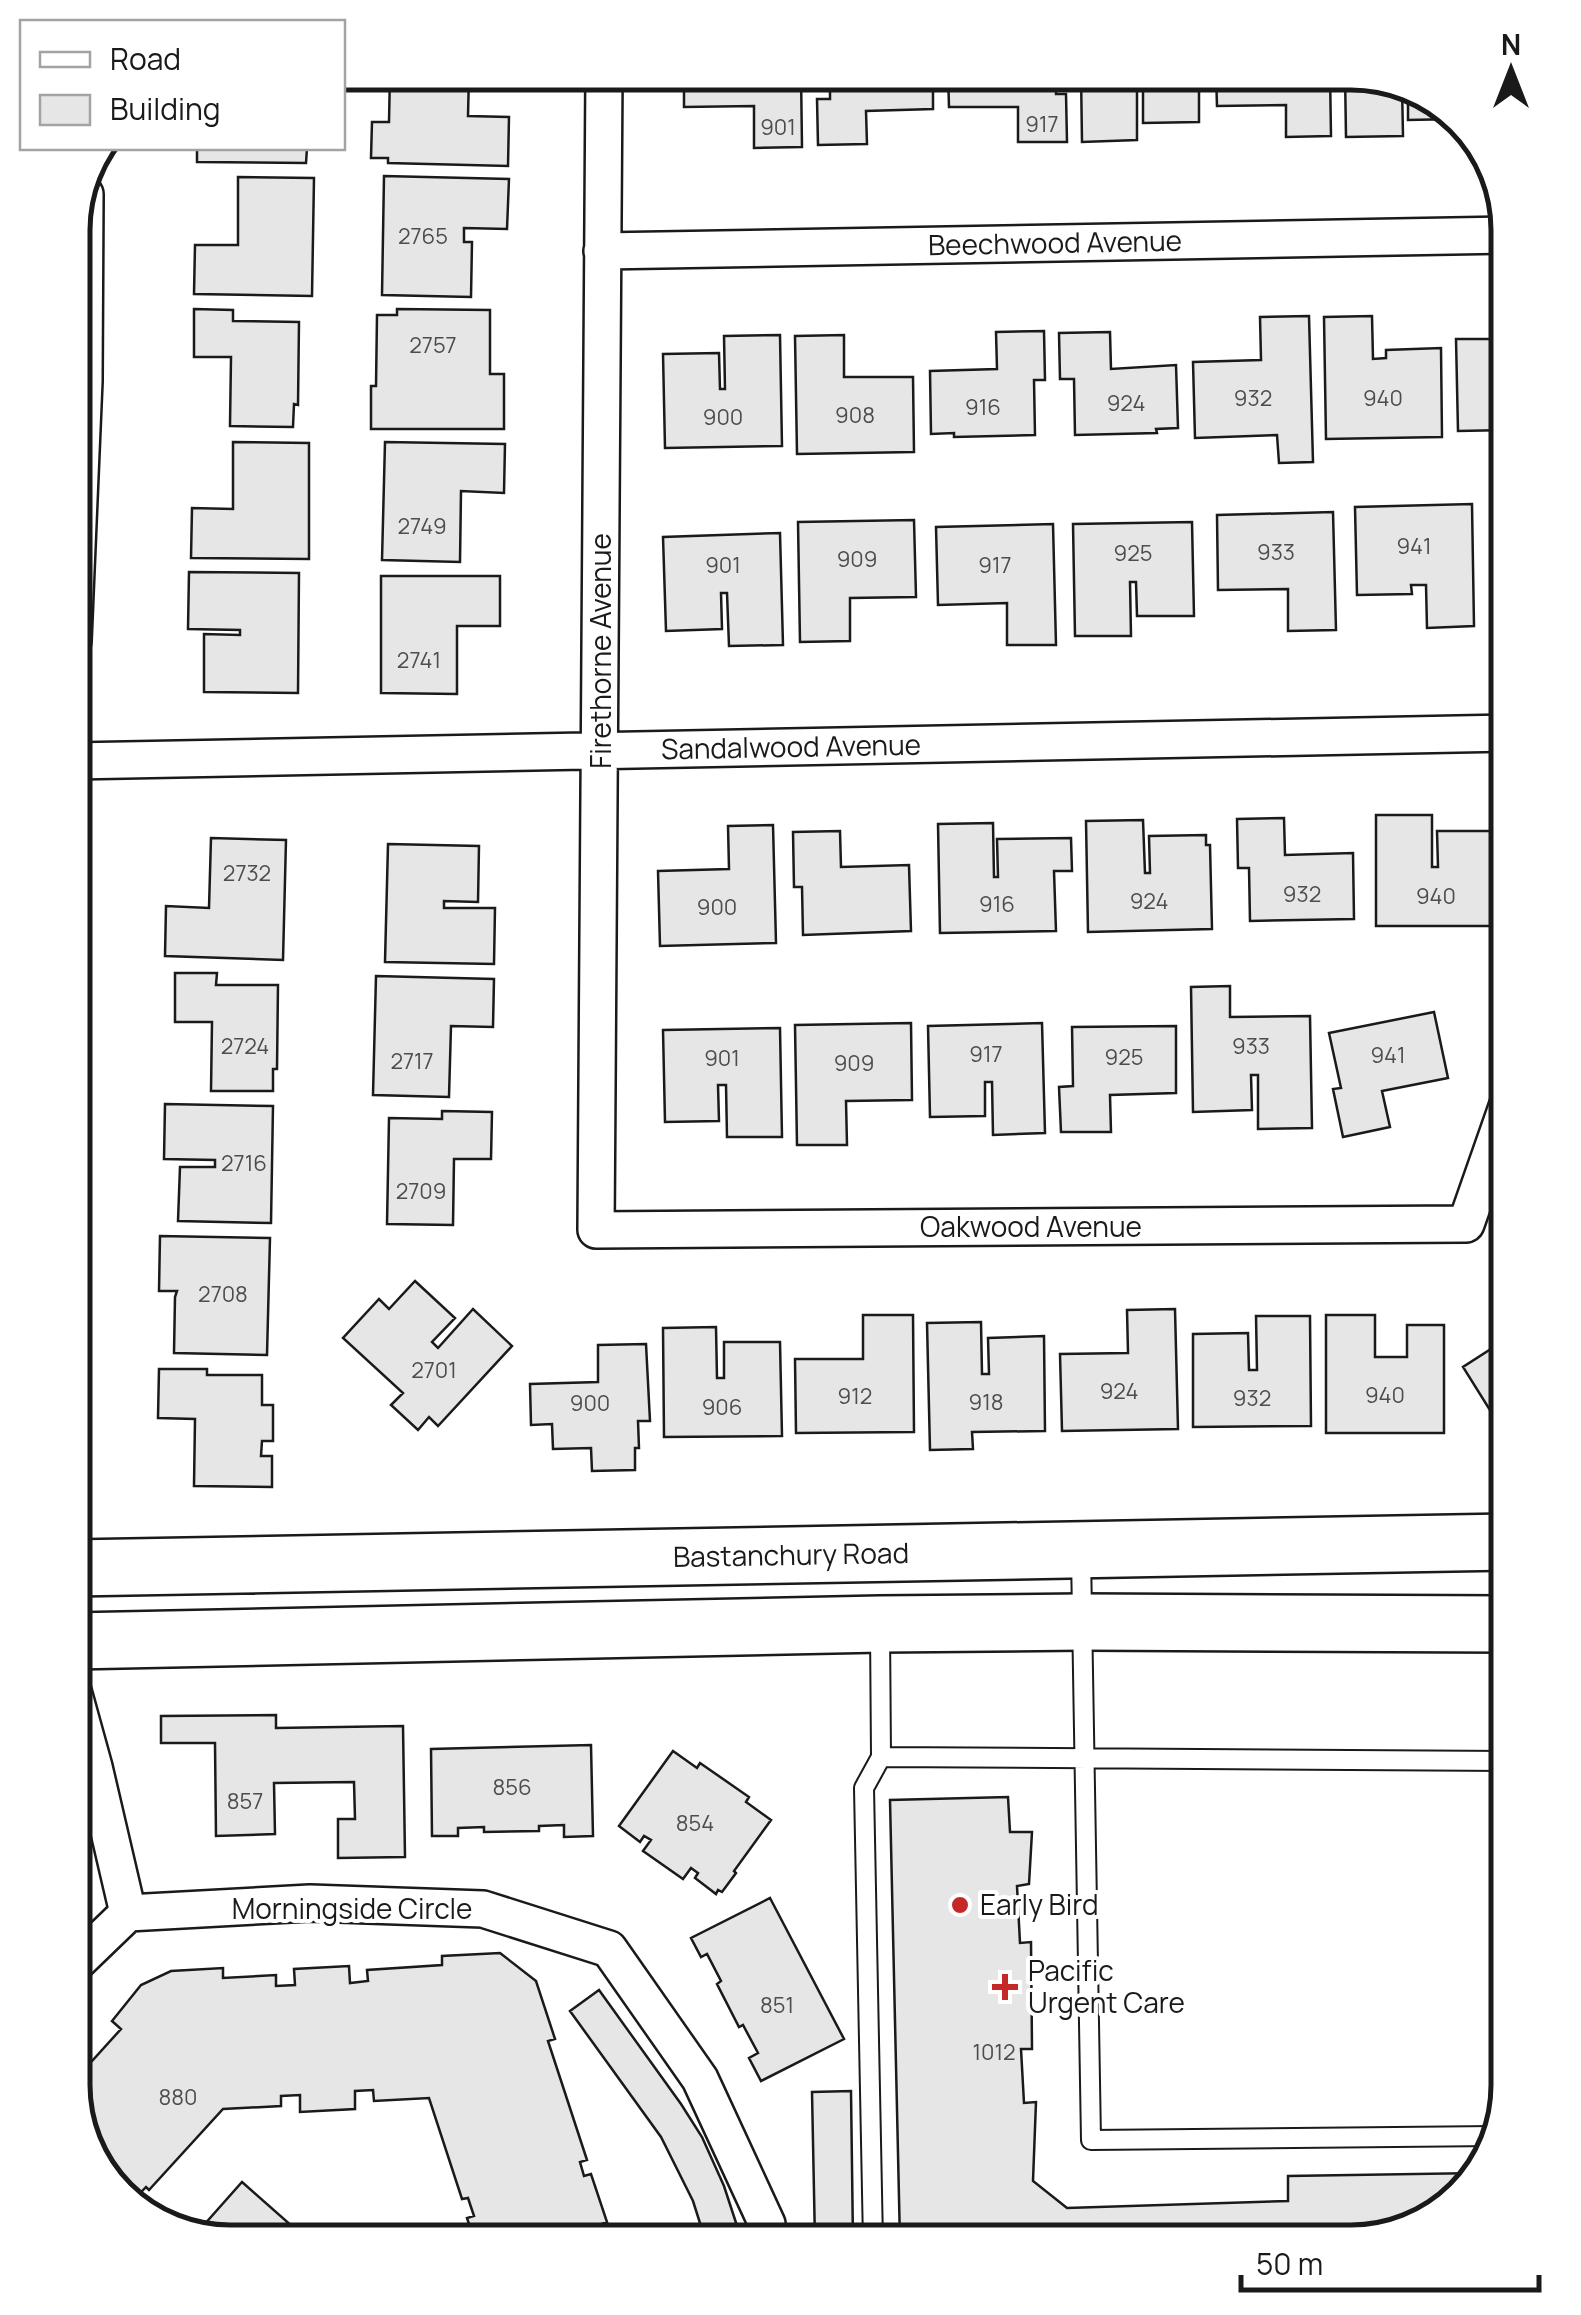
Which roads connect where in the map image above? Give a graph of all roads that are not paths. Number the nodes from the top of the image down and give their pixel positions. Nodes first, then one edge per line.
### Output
1 (604, 90) edge
2 (1491, 235) edge
3 (602, 251) junction
4 (1491, 733) edge
5 (600, 751) junction
6 (90, 761) edge
7 (1491, 1153) edge
8 (596, 1230) joint
9 (1491, 1542) edge
10 (1082, 1550) junction
11 (90, 1568) edge
12 (1082, 1622) junction
13 (880, 1624) junction
14 (1491, 1624) edge
15 (90, 1640) edge
16 (90, 1753) edge
17 (882, 1757) junction
18 (1084, 1758) junction
19 (1491, 1761) edge
20 (128, 1913) junction
21 (90, 1949) edge
22 (1481, 2136) edge
23 (767, 2225) edge
24 (873, 2225) edge

1 - 3 street, Firethorne Avenue
2 - 3 street, Beechwood Avenue
3 - 5 street, Firethorne Avenue
4 - 5 street, Sandalwood Avenue
5 - 6 street, Sandalwood Avenue
5 - 8 street, Firethorne Avenue
7 - 8 street, Oakwood Avenue
9 - 10 main road, Bastanchury Road
10 - 11 main road, Bastanchury Road
10 - 12 lane
12 - 13 main road
12 - 14 main road
12 - 18 lane
13 - 15 main road
13 - 17 lane
16 - 20 street
17 - 18 lane
17 - 24 lane
18 - 19 lane
18 - 22 lane
20 - 21 street
20 - 23 street, Morningside Circle

